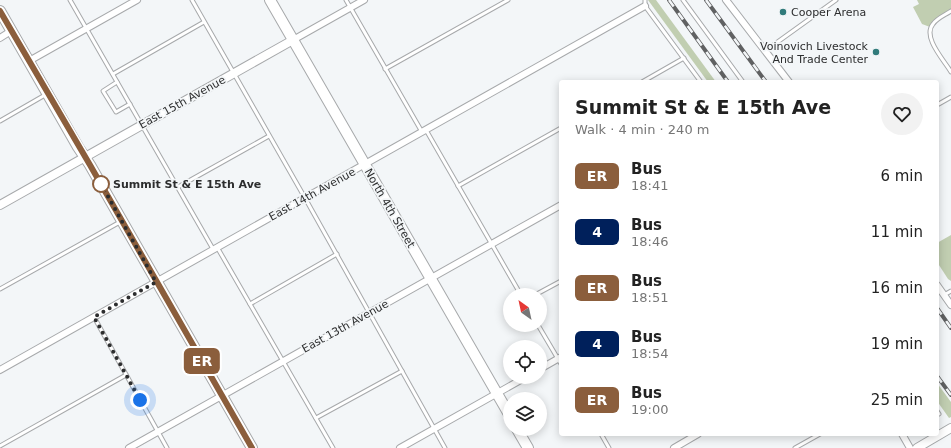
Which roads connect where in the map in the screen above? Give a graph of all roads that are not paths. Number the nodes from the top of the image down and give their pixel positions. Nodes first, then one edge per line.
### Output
1 (70, 0) edge
2 (137, 0) edge
3 (192, 0) edge
4 (270, 0) edge
5 (346, 0) edge
6 (364, 0) edge
7 (508, 0) edge
8 (683, 0) edge
9 (727, 0) edge
10 (836, 0) edge
11 (645, 3) edge
12 (350, 8) junction
13 (0, 11) edge
14 (951, 11) edge
15 (204, 22) junction
16 (87, 29) junction
17 (12, 31) junction
18 (0, 38) edge
19 (293, 40) junction
20 (765, 51) junction
21 (684, 58) junction
22 (29, 61) junction
23 (386, 69) junction
24 (951, 72) edge
25 (234, 73) junction
26 (113, 74) junction
27 (646, 80) edge
28 (700, 80) edge
29 (742, 80) edge
30 (787, 80) edge
31 (117, 82) junction
32 (48, 94) junction
33 (951, 97) edge
34 (130, 104) junction
35 (939, 104) edge
36 (0, 121) edge
37 (142, 125) junction
38 (559, 129) edge
39 (424, 131) junction
40 (269, 136) junction
41 (85, 157) junction
42 (365, 164) junction
43 (458, 186) junction
44 (178, 187) junction
45 (305, 198) junction
46 (0, 204) edge
47 (559, 206) edge
48 (122, 221) junction
49 (491, 244) junction
50 (215, 248) junction
51 (337, 254) junction
52 (431, 278) junction
53 (156, 282) junction
54 (559, 282) edge
55 (517, 288) edge
56 (0, 289) edge
57 (547, 289) edge
58 (939, 289) edge
59 (951, 291) edge
60 (944, 295) junction
61 (250, 304) junction
62 (951, 305) edge
63 (369, 313) junction
64 (94, 317) junction
65 (542, 332) edge
66 (559, 358) edge
67 (559, 360) edge
68 (283, 361) junction
69 (547, 366) edge
70 (0, 370) edge
71 (402, 371) junction
72 (126, 375) junction
73 (514, 384) edge
74 (497, 394) junction
75 (222, 396) junction
76 (503, 404) edge
77 (316, 418) junction
78 (951, 428) edge
79 (434, 429) junction
80 (158, 432) junction
81 (939, 435) edge
82 (521, 436) edge
83 (602, 436) edge
84 (695, 436) edge
85 (816, 436) edge
86 (903, 436) edge
87 (937, 436) edge
88 (0, 446) edge
89 (129, 448) edge
90 (167, 448) edge
91 (252, 448) edge
92 (333, 448) edge
93 (400, 448) edge
94 (445, 448) edge
95 (528, 448) edge
96 (609, 448) edge
97 (674, 448) edge
98 (795, 448) edge
99 (910, 448) edge
100 (917, 448) edge

1 - 16 lane
2 - 16 street
3 - 15 lane
4 - 19 main road, North 4th Street
5 - 12 lane
6 - 12 street, East 15th Avenue
7 - 23 lane
8 - 29 lane
9 - 20 street
10 - 20 lane
11 - 21 lane
11 - 39 street, East 14th Avenue
12 - 19 street, East 15th Avenue
12 - 23 lane
13 - 17 main road
14 - 24 lane
15 - 25 lane
15 - 26 lane
16 - 22 street
16 - 26 lane
17 - 18 street
17 - 22 main road
19 - 25 street, East 15th Avenue
19 - 42 main road, North 4th Street
20 - 30 street
21 - 27 lane
21 - 28 lane
22 - 32 main road
23 - 39 lane
25 - 37 street, East 15th Avenue
25 - 40 lane
26 - 31 lane
31 - 34 lane
31 - 34 lane
32 - 36 lane
32 - 41 main road
33 - 35 lane
34 - 37 lane
37 - 41 street, East 15th Avenue
37 - 44 lane
38 - 43 lane
39 - 42 street, East 14th Avenue
39 - 43 lane
40 - 44 lane
40 - 45 lane
41 - 46 street, East 15th Avenue
41 - 48 main road
42 - 45 street, East 14th Avenue
42 - 52 main road, North 4th Street
43 - 49 lane
44 - 50 lane
45 - 50 street, East 14th Avenue
45 - 51 lane
47 - 49 street, East 13th Avenue
48 - 53 main road
48 - 56 lane
49 - 52 street, East 13th Avenue
49 - 55 lane
50 - 53 street, East 14th Avenue
50 - 61 lane
51 - 61 lane
51 - 63 lane
52 - 63 street, East 13th Avenue
52 - 74 main road, North 4th Street
53 - 64 street, East 14th Avenue
53 - 75 main road
54 - 57 lane
58 - 60 street
59 - 60 lane
60 - 62 street
61 - 68 lane
63 - 68 street, East 13th Avenue
63 - 71 lane
64 - 70 street, East 14th Avenue
64 - 72 lane
65 - 66 lane
67 - 69 street
68 - 75 street, East 13th Avenue
68 - 77 lane
71 - 77 lane
71 - 79 lane
72 - 80 lane
72 - 88 lane
73 - 74 street
74 - 76 main road, North 4th Street
74 - 79 street
75 - 80 street, East 13th Avenue
75 - 91 main road
77 - 92 lane
78 - 81 street
79 - 93 street
79 - 94 lane
80 - 89 street, East 13th Avenue
80 - 90 lane
82 - 95 main road
83 - 96 lane
84 - 97 street
85 - 98 lane
86 - 99 street
87 - 100 street

